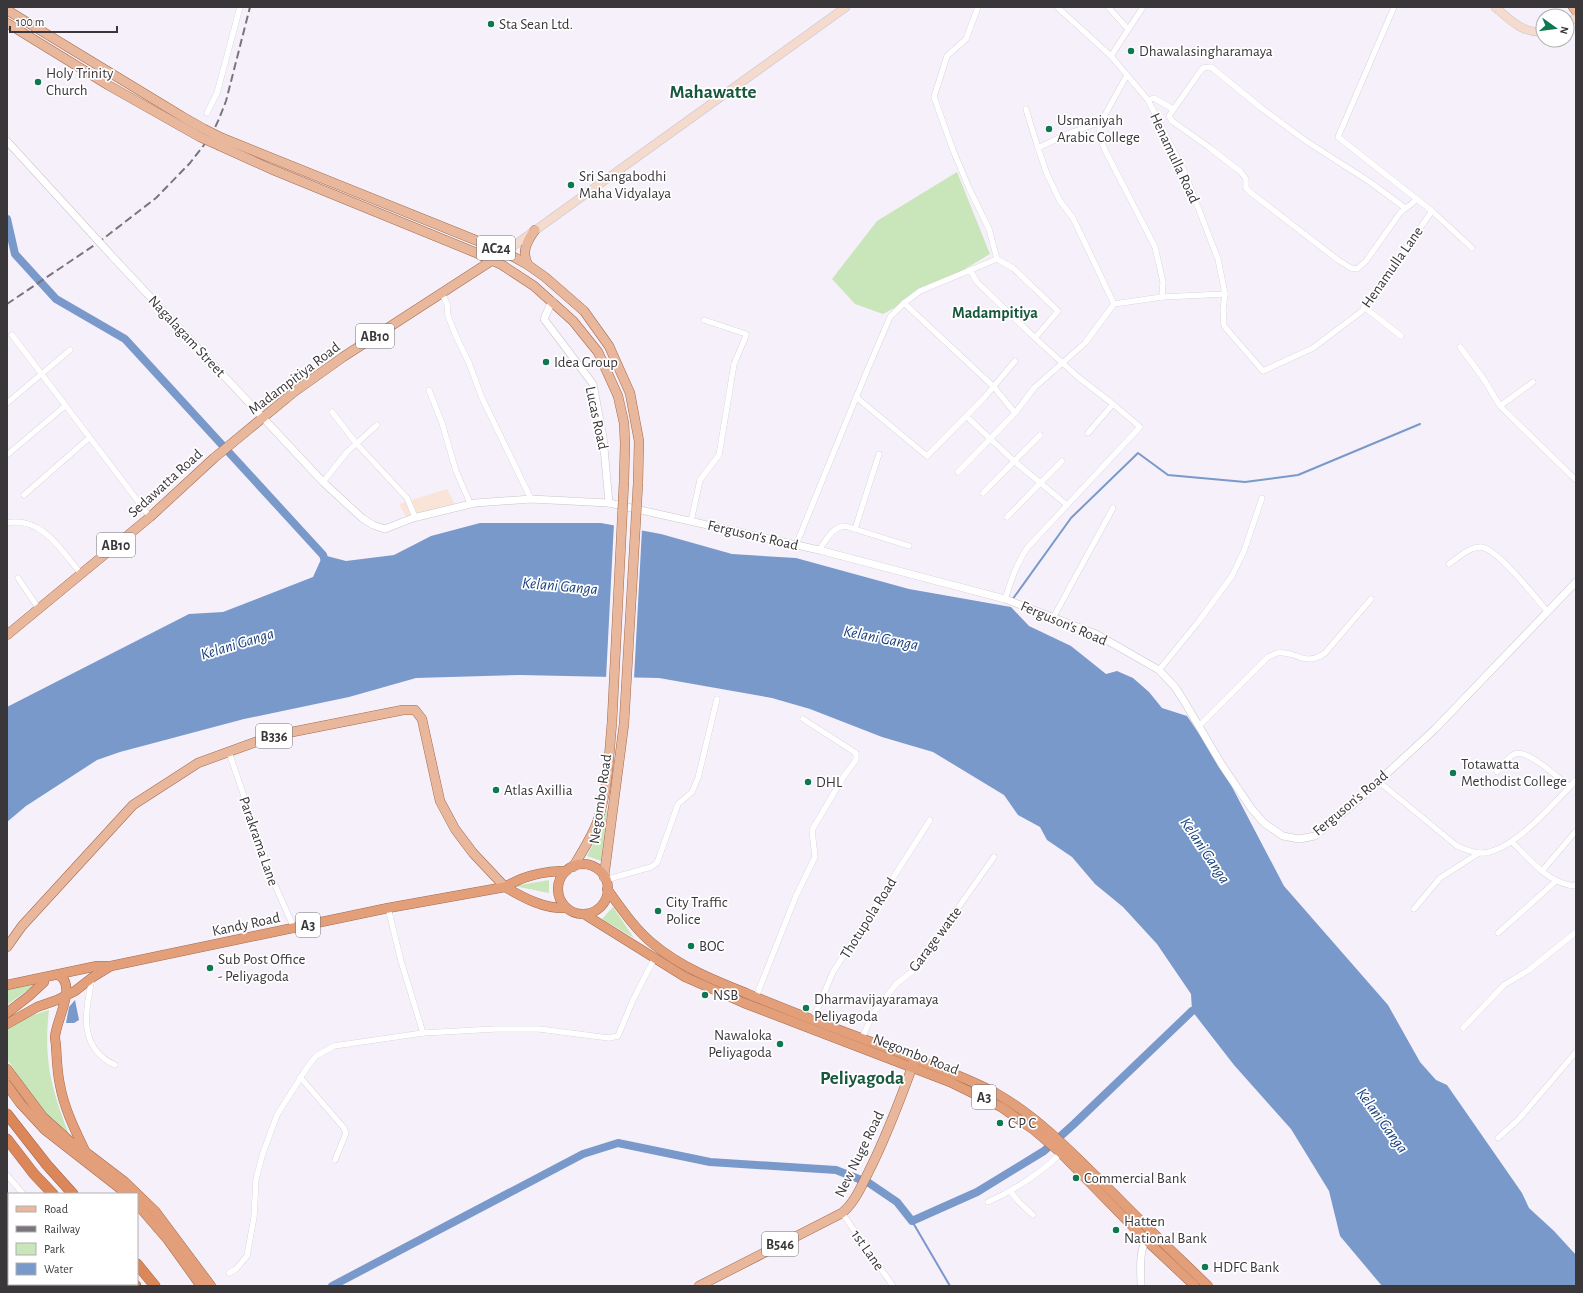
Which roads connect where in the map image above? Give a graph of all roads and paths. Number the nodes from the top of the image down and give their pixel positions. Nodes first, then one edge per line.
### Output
1 (240, 7) edge
2 (846, 7) edge
3 (978, 7) edge
4 (1057, 7) edge
5 (1108, 7) edge
6 (1143, 7) edge
7 (1394, 7) edge
8 (1495, 7) edge
9 (1573, 7) edge
10 (7, 10) edge
11 (1576, 11) edge
12 (7, 23) edge
13 (1128, 29) junction
14 (1535, 31) edge
15 (43, 33) junction
16 (38, 42) junction
17 (1111, 56) junction
18 (1128, 75) junction
19 (1148, 100) junction
20 (1026, 109) dead end
21 (1173, 109) junction
22 (207, 113) dead end
23 (1101, 122) junction
24 (202, 133) junction
25 (7, 141) edge
26 (221, 142) junction
27 (1038, 148) junction
28 (1416, 199) junction
29 (1405, 208) junction
30 (1432, 211) junction
31 (535, 230) junction
32 (1472, 248) dead end
33 (474, 252) junction
34 (505, 252) junction
35 (997, 258) junction
36 (492, 261) junction
37 (528, 265) junction
38 (970, 270) junction
39 (475, 271) junction
40 (442, 292) junction
41 (1225, 294) junction
42 (1162, 297) junction
43 (552, 301) junction
44 (904, 303) junction
45 (1114, 304) junction
46 (1364, 307) junction
47 (704, 320) dead end
48 (12, 335) dead end
49 (1401, 336) dead end
50 (1035, 338) junction
51 (1460, 347) dead end
52 (70, 350) dead end
53 (1015, 361) dead end
54 (1062, 362) junction
55 (42, 375) junction
56 (1534, 382) dead end
57 (994, 387) junction
58 (429, 390) dead end
59 (856, 397) junction
60 (7, 403) edge
61 (1113, 404) junction
62 (65, 406) junction
63 (1500, 406) junction
64 (332, 412) dead end
65 (1015, 413) junction
66 (967, 417) junction
67 (262, 418) junction
68 (376, 425) dead end
69 (1088, 433) dead end
70 (1040, 434) dead end
71 (89, 438) junction
72 (990, 438) junction
73 (356, 443) junction
74 (231, 444) joint
75 (879, 454) dead end
76 (7, 455) edge
77 (1014, 460) junction
78 (1062, 461) dead end
79 (958, 472) dead end
80 (1576, 480) edge
81 (323, 482) junction
82 (1040, 483) junction
83 (982, 493) dead end
84 (24, 495) dead end
85 (1262, 498) dead end
86 (531, 499) junction
87 (470, 503) junction
88 (609, 503) junction
89 (1067, 505) junction
90 (1113, 508) dead end
91 (150, 517) junction
92 (415, 517) junction
93 (1007, 517) dead end
94 (691, 521) junction
95 (7, 523) edge
96 (373, 525) joint
97 (855, 529) junction
98 (796, 545) junction
99 (909, 546) dead end
100 (819, 550) junction
101 (1449, 564) dead end
102 (80, 574) junction
103 (18, 578) dead end
104 (1576, 582) edge
105 (1005, 599) junction
106 (1371, 599) dead end
107 (39, 609) junction
108 (1547, 611) junction
109 (1053, 618) junction
110 (7, 635) edge
111 (1159, 670) junction
112 (717, 699) dead end
113 (803, 719) dead end
114 (1199, 726) junction
115 (229, 752) junction
116 (1497, 772) dead end
117 (1576, 780) edge
118 (1378, 781) junction
119 (1570, 787) junction
120 (930, 820) dead end
121 (1576, 831) edge
122 (1512, 842) junction
123 (1479, 853) junction
124 (994, 857) dead end
125 (569, 869) junction
126 (1542, 871) junction
127 (605, 882) junction
128 (1555, 882) junction
129 (1576, 886) edge
130 (505, 887) junction
131 (388, 908) junction
132 (566, 908) junction
133 (1414, 908) dead end
134 (584, 914) junction
135 (294, 928) junction
136 (1576, 932) edge
137 (1498, 933) dead end
138 (7, 947) edge
139 (655, 957) junction
140 (111, 966) junction
141 (58, 974) junction
142 (93, 977) junction
143 (46, 979) junction
144 (7, 985) edge
145 (66, 996) junction
146 (756, 997) junction
147 (52, 1001) junction
148 (7, 1013) edge
149 (812, 1019) junction
150 (7, 1024) edge
151 (1463, 1028) dead end
152 (423, 1033) junction
153 (862, 1038) junction
154 (1576, 1052) edge
155 (914, 1063) junction
156 (115, 1065) dead end
157 (7, 1069) edge
158 (300, 1077) junction
159 (7, 1085) edge
160 (7, 1114) edge
161 (1498, 1138) dead end
162 (7, 1139) edge
163 (1061, 1150) junction
164 (86, 1152) junction
165 (335, 1160) dead end
166 (7, 1175) edge
167 (1011, 1192) junction
168 (22, 1193) edge
169 (51, 1193) edge
170 (72, 1193) edge
171 (126, 1193) edge
172 (136, 1193) edge
173 (138, 1195) edge
174 (988, 1202) dead end
175 (138, 1205) edge
176 (842, 1213) junction
177 (1033, 1215) dead end
178 (1150, 1236) junction
179 (138, 1265) edge
180 (229, 1273) dead end
181 (155, 1286) edge
182 (201, 1286) edge
183 (211, 1286) edge
184 (699, 1286) edge
185 (893, 1286) edge
186 (1141, 1286) edge
187 (1195, 1286) edge
188 (1208, 1286) edge

1 - 22 street
2 - 31 main road, Madampitiya Road
3 - 35 street
4 - 17 street, Henamulla Road
5 - 13 street
6 - 13 street
7 - 28 street
8 - 14 main road
9 - 11 main road
10 - 15 main road, AC24
12 - 16 main road, AC24
13 - 17 street
15 - 16 main road
15 - 24 main road, AC24
16 - 24 main road, AC24
17 - 18 street, Henamulla Road
18 - 19 street, Henamulla Road
18 - 23 street
19 - 21 street
19 - 41 street, Henamulla Road
20 - 27 street
21 - 29 street
21 - 29 street
23 - 27 street
23 - 42 street
24 - 26 main road, AC24, bridge
25 - 67 street, Nagalagam Street, bridge
26 - 33 main road, AC24
26 - 34 main road, AC24
27 - 45 street
28 - 29 street
28 - 30 street
30 - 32 street
30 - 46 street, Henamulla Lane
31 - 34 main road, Madampitiya Road
31 - 37 main road
33 - 36 main road, AC24
33 - 39 main road
34 - 36 main road, Madampitiya Road / AB10
34 - 37 main road, AC24
35 - 38 street
35 - 50 street
36 - 39 main road, Madampitiya Road / AB10
36 - 43 main road, AC24
37 - 127 main road, Negombo Road / AC24, bridge
38 - 44 street
38 - 50 street
39 - 40 main road, Madampitiya Road / AB10
40 - 67 main road, Madampitiya Road / AB10
40 - 86 street
41 - 42 street
41 - 46 street, Henamulla Lane
42 - 45 street
43 - 88 street, Lucas Road
43 - 125 main road, Negombo Road / AC24, bridge
44 - 57 street
44 - 59 street
45 - 54 street
46 - 49 street
47 - 94 street
48 - 55 street
50 - 54 street
51 - 63 street
52 - 55 street
53 - 57 street
54 - 61 street
54 - 65 street
55 - 60 street
55 - 62 street
56 - 63 street
57 - 65 street
57 - 66 street
58 - 87 street
59 - 66 street
59 - 98 street
61 - 69 street
61 - 89 street
62 - 71 street
62 - 76 street
63 - 80 street
64 - 73 street
65 - 72 street
66 - 72 street
67 - 74 main road, Madampitiya Road / AB10
67 - 81 street, Nagalagam Street
68 - 73 street
70 - 77 street
71 - 84 street
71 - 91 street
72 - 77 street
72 - 79 street
73 - 81 street
73 - 92 street
74 - 91 main road, Sedawatta Road / AB10
75 - 97 street
77 - 82 street
77 - 83 street
78 - 82 street
81 - 96 street, Nagalagam Street
82 - 89 street
82 - 93 street
85 - 111 street
86 - 87 street, Ferguson's Road
86 - 88 street, Ferguson's Road
87 - 92 street, Ferguson's Road
88 - 94 street, Ferguson's Road
89 - 105 street
90 - 109 street
91 - 102 main road, Sedawatta Road / AB10
92 - 96 street, Ferguson's Road
94 - 98 street, Ferguson's Road
95 - 102 street
97 - 99 street
97 - 100 street
98 - 100 street, Ferguson's Road
100 - 105 street, Ferguson's Road
101 - 108 street
102 - 107 main road, Sedawatta Road / AB10
103 - 107 street
104 - 108 street, Ferguson's Road
105 - 109 street, Ferguson's Road
106 - 114 street
107 - 110 main road, Sedawatta Road / AB10
108 - 118 street, Ferguson's Road
109 - 111 street, Ferguson's Road
111 - 114 street, Ferguson's Road
112 - 127 street
113 - 146 street
114 - 118 street, Ferguson's Road
115 - 130 main road, B336
115 - 135 street, Parakrama Lane
115 - 138 main road, B336
116 - 119 street
117 - 119 street
118 - 123 street
119 - 122 street
120 - 149 street, Thotupola Road
121 - 126 street
122 - 123 street
122 - 126 street
123 - 133 street
124 - 153 street, Garage watte
125 - 127 highway
125 - 130 highway, Kandy Road / A3
125 - 132 highway
126 - 128 street
127 - 134 highway
127 - 146 highway, Negombo Road / A3
128 - 129 street
128 - 137 street
130 - 131 highway, Kandy Road / A3
130 - 132 highway
131 - 135 highway, Kandy Road / A3
131 - 152 street
132 - 134 highway
134 - 139 highway, Negombo Road / A3
135 - 140 highway, Kandy Road / A3
136 - 151 street
139 - 152 street
139 - 155 highway, Negombo Road / A3
140 - 141 highway, Kandy Road / A3
140 - 142 highway, Kandy Road / A3
141 - 143 highway
141 - 145 highway
142 - 145 highway, Kandy Road / A3
142 - 156 street
143 - 144 highway
143 - 147 highway
143 - 148 highway
145 - 147 highway
145 - 164 highway
146 - 149 highway, Negombo Road / A3
147 - 150 highway
149 - 153 highway, Negombo Road / A3
152 - 158 street
153 - 155 highway, Negombo Road / A3
154 - 161 street
155 - 163 highway, Negombo Road / A3
155 - 176 main road, New Nuge Road / B546
157 - 164 highway
158 - 165 street
158 - 180 street
159 - 171 highway
160 - 170 highway
162 - 169 highway
163 - 167 street
163 - 178 highway, Negombo Road / A3
164 - 172 highway
166 - 168 street
167 - 174 street
167 - 177 street
173 - 183 highway
175 - 182 highway
176 - 184 main road, New Nuge Road / B546
176 - 185 street, 1st Lane
178 - 186 street
178 - 187 highway, Negombo Road / A3
178 - 188 highway, Negombo Road / A3
179 - 181 highway

